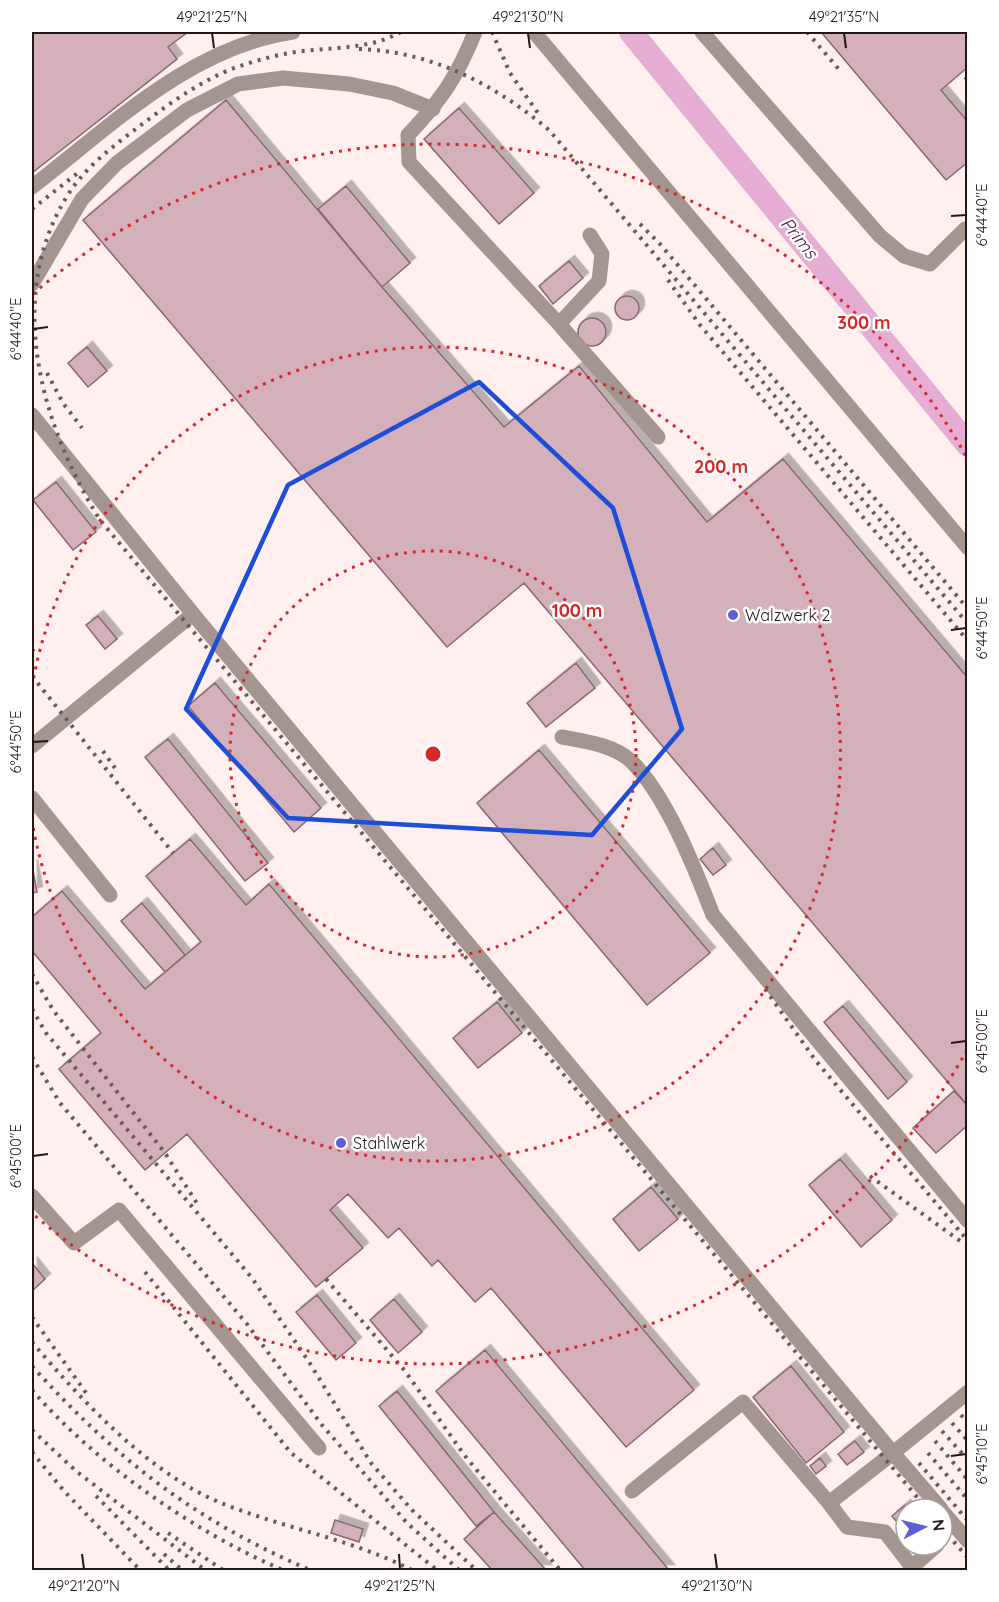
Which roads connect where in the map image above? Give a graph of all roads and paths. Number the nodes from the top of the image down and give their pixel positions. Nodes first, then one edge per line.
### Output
1 (286, 32) edge
2 (475, 32) edge
3 (534, 32) edge
4 (702, 32) edge
5 (433, 109) junction
6 (32, 188) edge
7 (968, 232) edge
8 (590, 235) dead end
9 (32, 284) edge
10 (559, 324) junction
11 (32, 415) edge
12 (658, 437) dead end
13 (968, 548) edge
14 (193, 614) junction
15 (562, 737) dead end
16 (32, 746) edge
17 (32, 798) edge
18 (110, 895) dead end
19 (32, 1196) edge
20 (968, 1221) edge
21 (968, 1392) edge
22 (319, 1448) dead end
23 (894, 1453) junction
24 (632, 1491) dead end
25 (930, 1497) edge
26 (829, 1503) junction
27 (954, 1525) edge
28 (957, 1528) junction
29 (954, 1531) edge
30 (968, 1541) edge
31 (894, 1543) edge
32 (905, 1557) edge
33 (923, 1557) edge

1 - 6 lane
2 - 5 lane
3 - 13 lane
4 - 7 lane
5 - 9 lane
5 - 10 lane
8 - 10 lane
10 - 12 lane
11 - 14 lane
14 - 16 lane
14 - 23 lane
15 - 20 lane
17 - 18 lane
19 - 22 lane
21 - 23 lane
23 - 25 lane
23 - 26 lane
24 - 26 lane
26 - 31 lane
27 - 28 lane
28 - 29 lane
28 - 30 lane
32 - 33 lane

